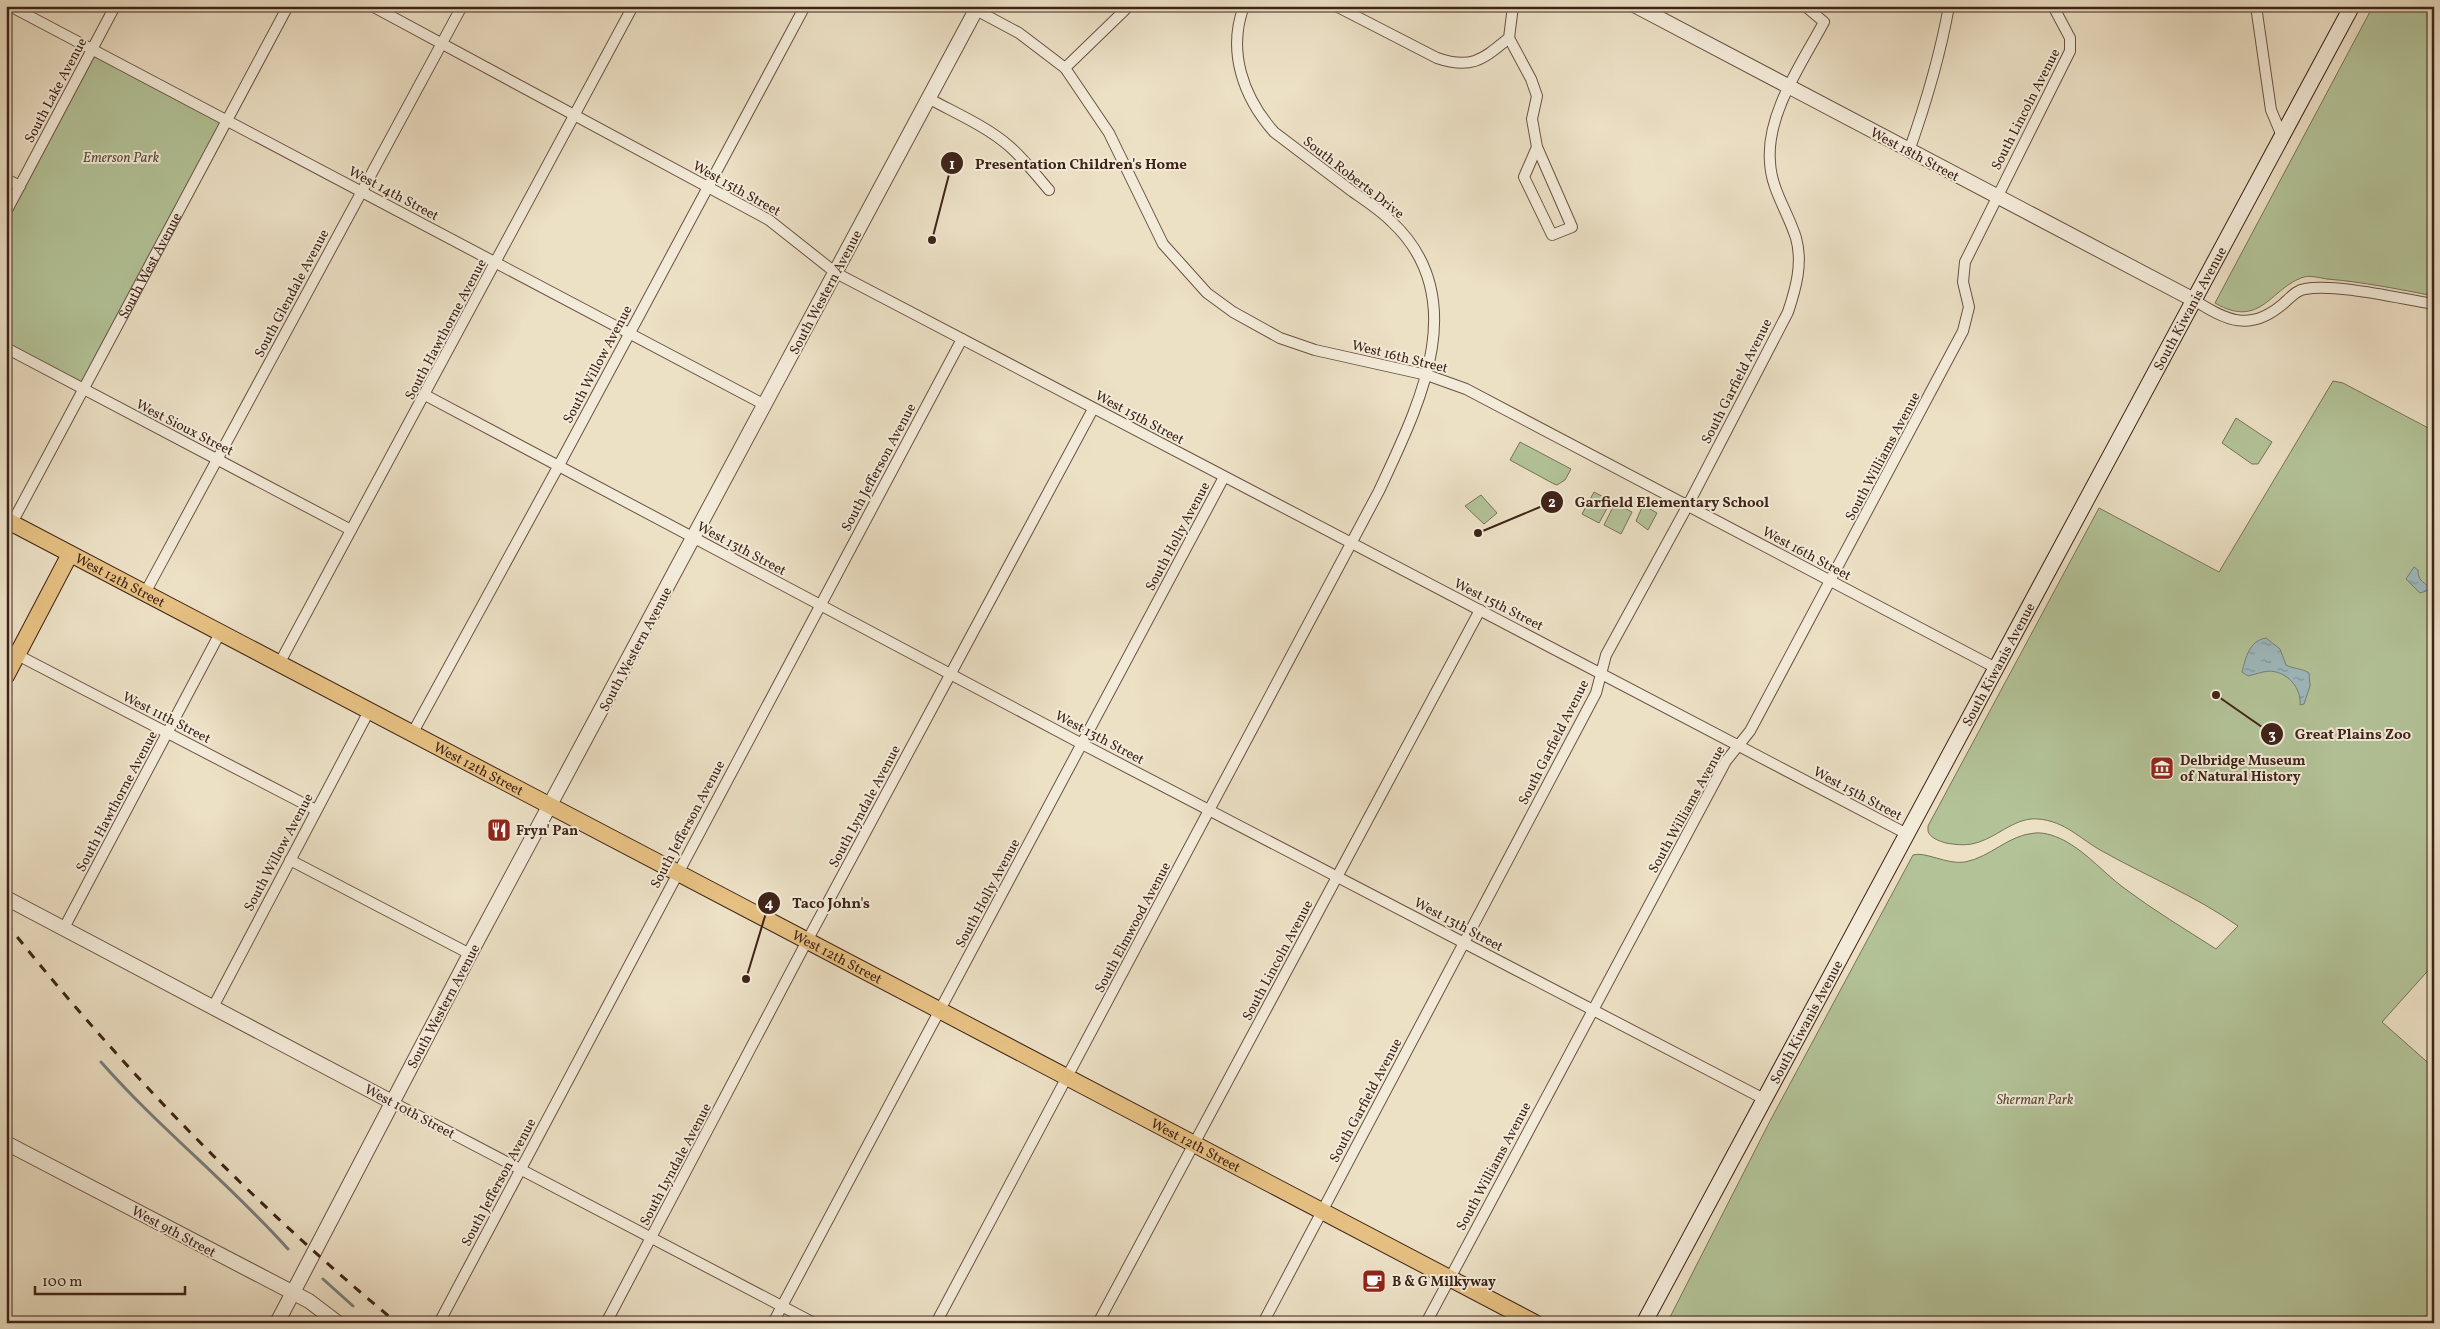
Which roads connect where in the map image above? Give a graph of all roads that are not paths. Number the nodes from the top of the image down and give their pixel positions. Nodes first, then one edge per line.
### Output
1 (10, 6) edge
2 (114, 6) edge
3 (288, 6) edge
4 (372, 6) edge
5 (462, 6) edge
6 (633, 6) edge
7 (805, 6) edge
8 (1129, 6) edge
9 (1244, 6) edge
10 (1336, 6) edge
11 (1513, 6) edge
12 (1636, 6) edge
13 (1805, 6) edge
14 (1949, 6) edge
15 (2053, 6) edge
16 (2256, 6) edge
17 (2352, 6) edge
18 (977, 8) edge
19 (1659, 12) edge
20 (1509, 38) junction
21 (442, 43) junction
22 (92, 50) junction
23 (1065, 68) junction
24 (1790, 88) junction
25 (928, 98) junction
26 (575, 116) junction
27 (228, 120) junction
28 (2282, 136) junction
29 (1537, 147) junction
30 (1909, 151) junction
31 (6, 179) edge
32 (20, 186) junction
33 (708, 188) junction
34 (1048, 190) dead end
35 (361, 191) junction
36 (1996, 198) junction
37 (6, 212) edge
38 (496, 263) junction
39 (836, 273) junction
40 (2194, 300) junction
41 (2434, 304) edge
42 (629, 333) junction
43 (962, 339) junction
44 (6, 348) edge
45 (1427, 375) junction
46 (84, 390) junction
47 (425, 395) junction
48 (764, 405) junction
49 (1093, 409) junction
50 (219, 460) junction
51 (558, 467) junction
52 (1224, 477) junction
53 (1688, 505) junction
54 (9, 521) edge
55 (351, 530) junction
56 (694, 539) junction
57 (1351, 543) junction
58 (70, 554) junction
59 (1832, 582) junction
60 (145, 593) junction
61 (820, 605) junction
62 (1480, 610) junction
63 (220, 633) junction
64 (12, 652) edge
65 (279, 664) junction
66 (1996, 668) junction
67 (1601, 673) junction
68 (951, 674) junction
69 (6, 676) edge
70 (369, 711) junction
71 (168, 733) junction
72 (412, 734) junction
73 (1082, 744) junction
74 (1738, 745) junction
75 (551, 806) junction
76 (1210, 809) junction
77 (316, 810) junction
78 (1907, 834) junction
79 (290, 860) junction
80 (677, 872) junction
81 (1337, 876) junction
82 (6, 898) edge
83 (64, 928) junction
84 (807, 941) junction
85 (1464, 942) junction
86 (470, 954) junction
87 (213, 1007) junction
88 (1592, 1009) junction
89 (940, 1010) junction
90 (1067, 1077) junction
91 (1764, 1099) junction
92 (392, 1102) junction
93 (6, 1143) edge
94 (1195, 1144) junction
95 (520, 1169) junction
96 (1322, 1211) junction
97 (652, 1238) junction
98 (1450, 1278) junction
99 (292, 1293) junction
100 (782, 1306) junction
101 (277, 1323) edge
102 (338, 1323) edge
103 (439, 1323) edge
104 (606, 1323) edge
105 (773, 1323) edge
106 (814, 1323) edge
107 (936, 1323) edge
108 (1098, 1323) edge
109 (1263, 1323) edge
110 (1426, 1323) edge
111 (1535, 1323) edge
112 (1644, 1323) edge

1 - 22 street, West 14th Street
2 - 22 street, South Lake Avenue
3 - 27 street, South West Avenue
4 - 21 street, West 15th Street
5 - 21 street, South Glendale Avenue
6 - 26 street, South Hawthorne Avenue
7 - 33 street, South Willow Avenue
8 - 23 street
9 - 45 street, South Roberts Drive
10 - 20 street
11 - 20 street
12 - 19 street, West 18th Street
13 - 24 street, South Garfield Avenue
14 - 30 street
15 - 36 street, South Lincoln Avenue
16 - 28 street
17 - 28 main road, South Kiwanis Avenue
18 - 23 street, West 16th Street
18 - 25 street, South Western Avenue
19 - 24 street, West 18th Street
20 - 29 street
21 - 26 street, West 15th Street
21 - 35 street, South Glendale Avenue
22 - 27 street, West 14th Street
22 - 32 street, South Lake Avenue
23 - 45 street, West 16th Street
24 - 30 street, West 18th Street
24 - 53 street, South Garfield Avenue
25 - 34 street
25 - 39 street, South Western Avenue
26 - 33 street, West 15th Street
26 - 38 street, South Hawthorne Avenue
27 - 35 street, West 14th Street
27 - 46 street, South West Avenue
28 - 40 main road, South Kiwanis Avenue
29 - 29 street
30 - 36 street, West 18th Street
31 - 32 street
32 - 37 street, South Lake Avenue
33 - 39 street, West 15th Street
33 - 42 street, South Willow Avenue
35 - 38 street, West 14th Street
35 - 50 street, South Glendale Avenue
36 - 40 street, West 18th Street
36 - 59 street, South Williams Avenue
38 - 42 street, West 14th Street
38 - 47 street, South Hawthorne Avenue
39 - 43 street, West 15th Street
39 - 48 street, South Western Avenue
40 - 41 street
40 - 66 main road, South Kiwanis Avenue
42 - 48 street, West 14th Street
42 - 51 street, South Willow Avenue
43 - 49 street, West 15th Street
43 - 61 street, South Jefferson Avenue
44 - 46 street, West Sioux Street
45 - 53 street, West 16th Street
45 - 57 street, South Roberts Drive
46 - 50 street, West Sioux Street
46 - 54 street, South West Avenue
47 - 51 street, West 13th Street
47 - 55 street, South Hawthorne Avenue
48 - 56 street, South Western Avenue
49 - 52 street, West 15th Street
49 - 68 street, South Lyndale Avenue
50 - 55 street, West Sioux Street
50 - 60 street, South Glendale Avenue
51 - 56 street, West 13th Street
51 - 72 street, South Willow Avenue
52 - 57 street, West 15th Street
52 - 73 street, South Holly Avenue
53 - 59 street, West 16th Street
53 - 67 street, South Garfield Avenue
54 - 58 main road, West 12th Street
55 - 65 street, South Hawthorne Avenue
56 - 61 street, West 13th Street
56 - 75 street, South Western Avenue
57 - 62 street, West 15th Street
57 - 76 street, South Elmwood Avenue
58 - 60 main road, West 12th Street
58 - 64 main road
59 - 66 street, West 16th Street
59 - 74 street, South Williams Avenue
60 - 63 main road, West 12th Street
61 - 68 street, West 13th Street
61 - 80 street, South Jefferson Avenue
62 - 67 street, West 15th Street
62 - 81 street, South Lincoln Avenue
63 - 65 main road, West 12th Street
63 - 71 street, South Hawthorne Avenue
64 - 69 main road
64 - 71 street, West 11th Street
65 - 70 main road, West 12th Street
66 - 78 main road, South Kiwanis Avenue
67 - 74 street, West 15th Street
67 - 85 street, South Garfield Avenue
68 - 73 street, West 13th Street
68 - 84 street, South Lyndale Avenue
70 - 72 main road, West 12th Street
70 - 77 street, South Willow Avenue
71 - 77 street, West 11th Street
71 - 83 street, South Hawthorne Avenue
72 - 75 main road, West 12th Street
73 - 76 street, West 13th Street
73 - 89 street, South Holly Avenue
74 - 78 street, West 15th Street
74 - 88 street, South Williams Avenue
75 - 80 main road, West 12th Street
75 - 86 street, South Western Avenue
76 - 81 street, West 13th Street
76 - 90 street, South Elmwood Avenue
77 - 79 street, South Willow Avenue
78 - 91 main road, South Kiwanis Avenue
79 - 86 street
79 - 87 street, South Willow Avenue
80 - 84 main road, West 12th Street
80 - 95 street, South Jefferson Avenue
81 - 85 street, West 13th Street
81 - 94 street, South Lincoln Avenue
82 - 83 street, West 10th Street
83 - 87 street, West 10th Street
84 - 89 main road, West 12th Street
84 - 97 street, South Lyndale Avenue
85 - 88 street, West 13th Street
85 - 96 street, South Garfield Avenue
86 - 92 street, South Western Avenue
87 - 92 street, West 10th Street
88 - 91 street, West 13th Street
88 - 98 street, South Williams Avenue
89 - 90 main road, West 12th Street
89 - 100 street, South Holly Avenue
90 - 94 main road, West 12th Street
90 - 107 street, South Elmwood Avenue
91 - 112 main road, South Kiwanis Avenue
92 - 95 street, West 10th Street
92 - 99 street, South Western Avenue
93 - 99 street, West 9th Street
94 - 96 main road, West 12th Street
94 - 108 street, South Lincoln Avenue
95 - 97 street, West 10th Street
95 - 103 street, South Jefferson Avenue
96 - 98 main road, West 12th Street
96 - 109 street, South Garfield Avenue
97 - 100 street, West 10th Street
97 - 104 street, South Lyndale Avenue
98 - 110 street, South Williams Avenue
98 - 111 main road, West 12th Street
99 - 101 street, South Western Avenue
99 - 102 street, West 9th Street
100 - 105 street, South Holly Avenue
100 - 106 street, West 10th Street

